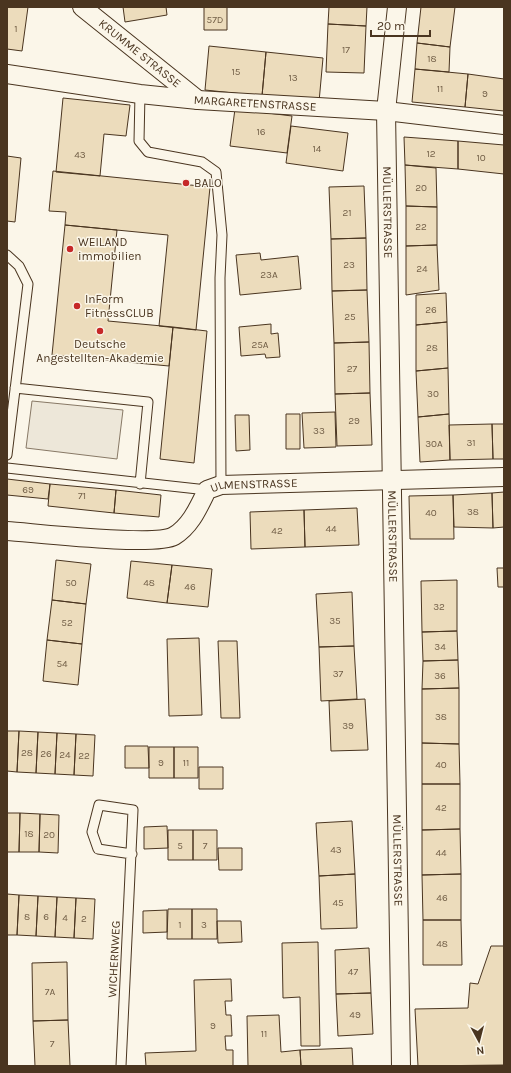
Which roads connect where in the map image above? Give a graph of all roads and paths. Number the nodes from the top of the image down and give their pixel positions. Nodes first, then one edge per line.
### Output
1 (82, 7) edge
2 (397, 7) edge
3 (7, 74) edge
4 (140, 94) junction
5 (198, 100) junction
6 (386, 111) junction
7 (504, 125) edge
8 (7, 256) edge
9 (15, 388) junction
10 (7, 455) edge
11 (7, 468) edge
12 (504, 477) edge
13 (392, 480) junction
14 (140, 484) junction
15 (214, 487) junction
16 (7, 531) edge
17 (132, 854) junction
18 (121, 1066) edge
19 (401, 1066) edge

1 - 5 street, KRUMME STRASSE
2 - 6 street, MÜLLERSTRASSE
3 - 4 street, MARGARETENSTRASSE
4 - 5 street, MARGARETENSTRASSE
4 - 15 lane
5 - 6 street, MARGARETENSTRASSE
6 - 7 street, MARGARETENSTRASSE
6 - 13 street, MÜLLERSTRASSE
8 - 9 lane
9 - 10 lane
9 - 14 lane
11 - 14 lane
12 - 13 street, ULMENSTRASSE
13 - 15 street, ULMENSTRASSE
13 - 19 street, MÜLLERSTRASSE
14 - 15 lane
15 - 16 street, ULMENSTRASSE
17 - 17 lane, WICHERNWEG
17 - 18 lane, WICHERNWEG

